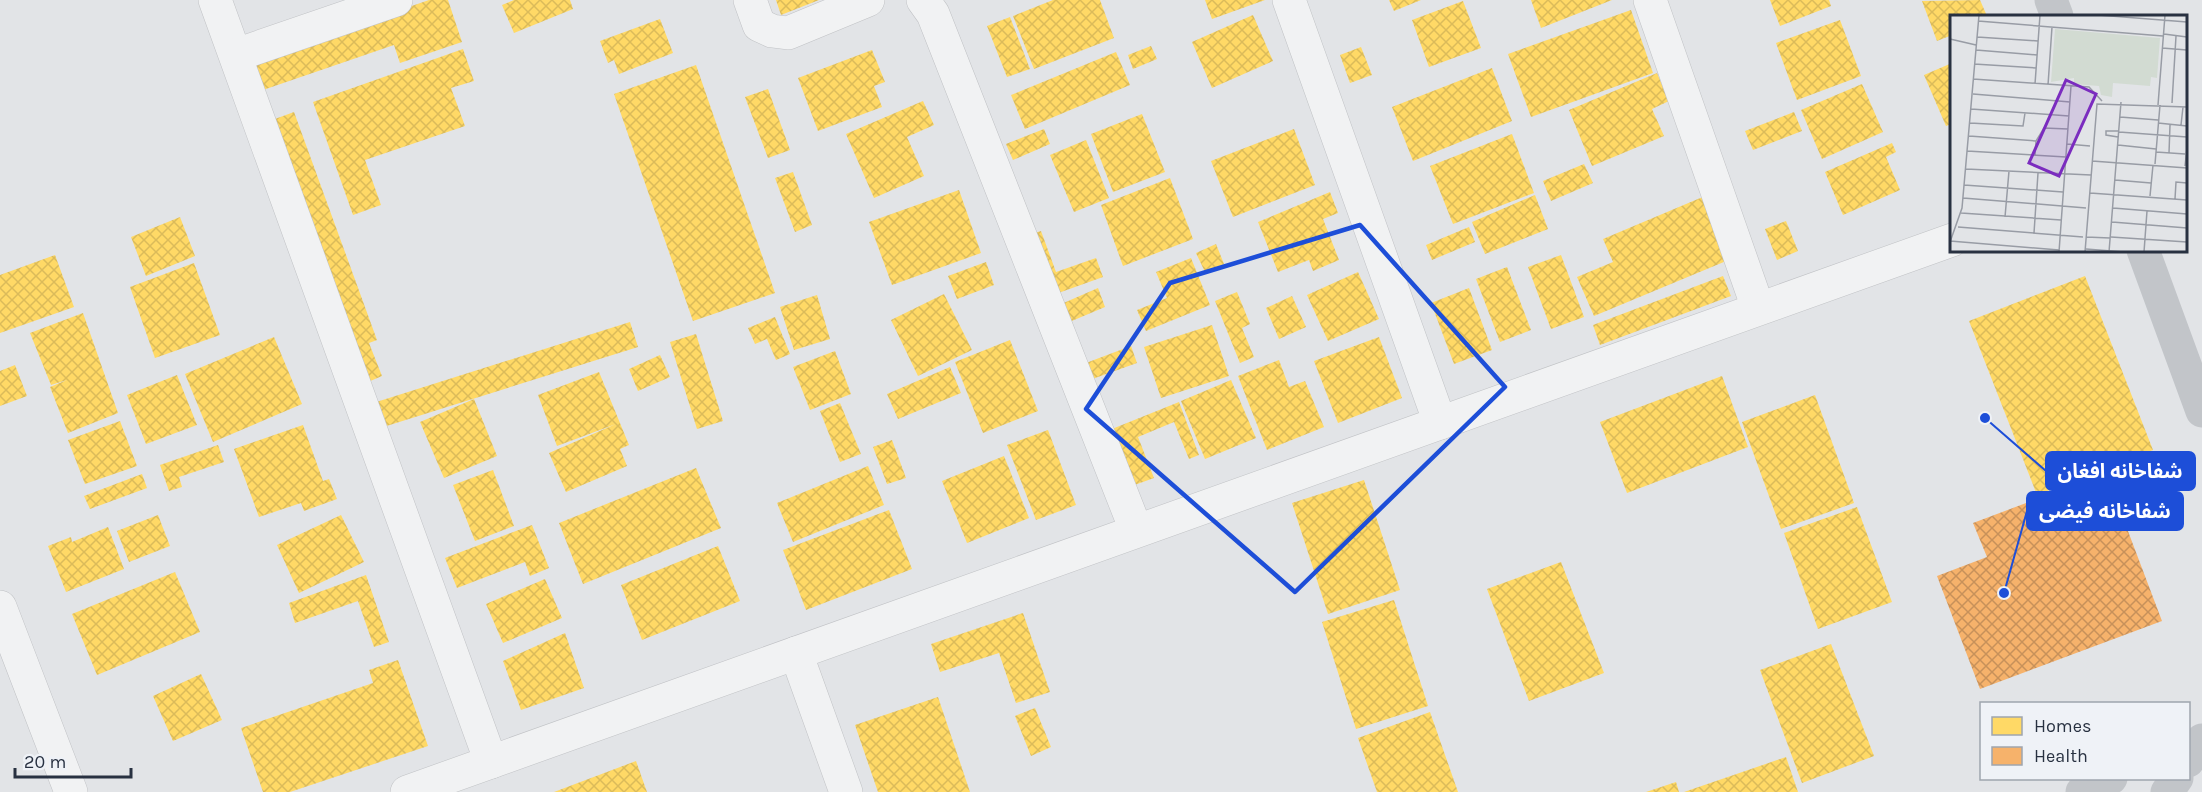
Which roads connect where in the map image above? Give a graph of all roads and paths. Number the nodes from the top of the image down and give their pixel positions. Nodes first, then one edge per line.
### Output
1 (215, 0) edge
2 (396, 0) edge
3 (750, 0) edge
4 (868, 0) edge
5 (923, 0) edge
6 (1289, 0) edge
7 (1650, 0) edge
8 (2051, 0) edge
9 (2057, 15) edge
10 (236, 55) junction
11 (1950, 241) edge
12 (2144, 252) edge
13 (1758, 308) junction
14 (2202, 411) edge
15 (1440, 423) junction
16 (1136, 530) junction
17 (0, 607) edge
18 (796, 652) junction
19 (2202, 740) edge
20 (2190, 758) edge
21 (491, 762) junction
22 (2107, 780) edge
23 (71, 792) edge
24 (407, 792) edge
25 (846, 792) edge
26 (2082, 792) edge

1 - 10 street
2 - 10 street
3 - 4 street
5 - 16 street
6 - 15 street
7 - 13 street
8 - 9 street
10 - 21 street
11 - 13 street
12 - 14 street
13 - 15 street
15 - 16 street
16 - 18 street
17 - 23 street
18 - 21 street
18 - 25 street
19 - 20 street
21 - 24 street
22 - 26 street

